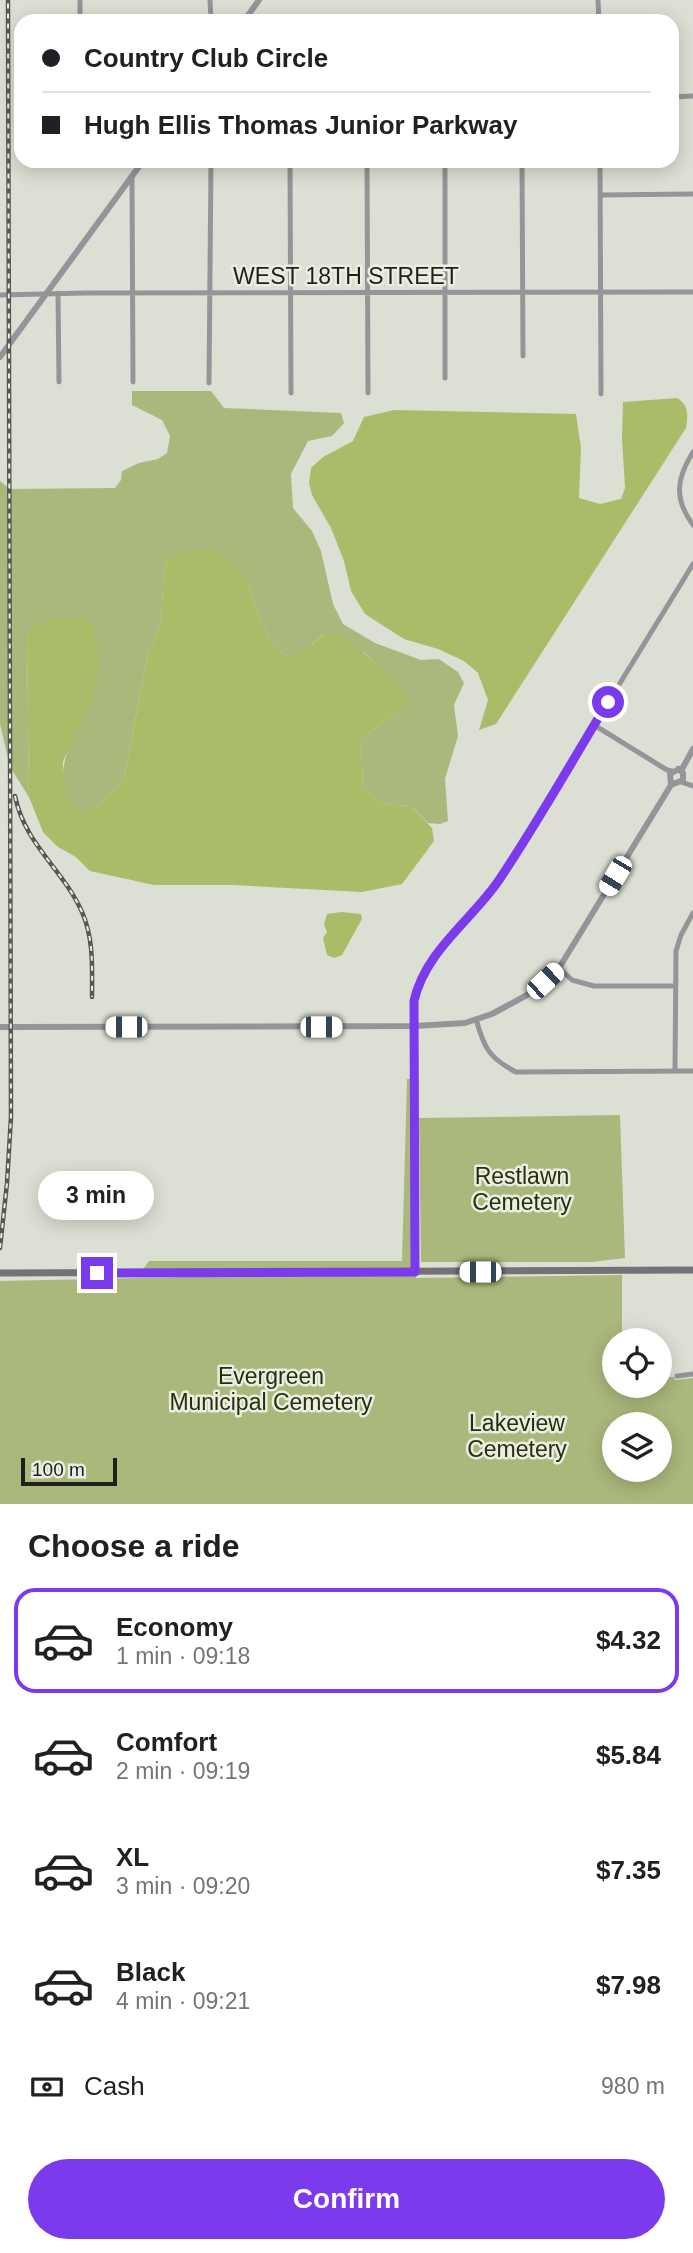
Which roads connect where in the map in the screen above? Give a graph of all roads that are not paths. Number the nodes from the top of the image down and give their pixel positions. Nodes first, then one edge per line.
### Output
1 (260, 0) edge
2 (249, 14) edge
3 (137, 168) edge
4 (211, 168) edge
5 (290, 168) edge
6 (367, 168) edge
7 (445, 168) edge
8 (522, 168) edge
9 (600, 168) edge
10 (132, 176) junction
11 (693, 194) edge
12 (600, 195) junction
13 (693, 292) edge
14 (58, 293) junction
15 (211, 293) junction
16 (290, 293) junction
17 (367, 293) junction
18 (445, 293) junction
19 (523, 293) junction
20 (600, 293) junction
21 (46, 294) junction
22 (133, 294) junction
23 (0, 295) edge
24 (523, 356) dead end
25 (0, 357) edge
26 (445, 378) dead end
27 (59, 382) dead end
28 (133, 382) dead end
29 (209, 383) dead end
30 (291, 393) dead end
31 (368, 393) dead end
32 (601, 394) dead end
33 (693, 452) edge
34 (693, 525) edge
35 (693, 564) edge
36 (594, 725) junction
37 (693, 749) edge
38 (676, 776) junction
39 (693, 786) edge
40 (693, 913) edge
41 (559, 968) junction
42 (674, 986) junction
43 (477, 1019) junction
44 (415, 1026) junction
45 (0, 1027) edge
46 (675, 1071) junction
47 (693, 1071) edge
48 (693, 1270) edge
49 (415, 1272) junction
50 (0, 1273) edge
51 (693, 1374) edge
52 (677, 1376) dead end

1 - 2 street
3 - 10 street
4 - 15 street
5 - 16 street
6 - 17 street
7 - 18 street
8 - 19 street
9 - 12 street
10 - 21 street
10 - 22 street
11 - 12 street
12 - 20 street
13 - 20 street, WEST 18TH STREET
14 - 21 street, WEST 18TH STREET
14 - 22 street, WEST 18TH STREET
14 - 27 street
15 - 16 street, WEST 18TH STREET
15 - 22 street, WEST 18TH STREET
15 - 29 street
16 - 17 street, WEST 18TH STREET
16 - 30 street
17 - 18 street, WEST 18TH STREET
17 - 31 street
18 - 19 street, WEST 18TH STREET
18 - 26 street
19 - 20 street, WEST 18TH STREET
19 - 24 street
20 - 32 street
21 - 23 street, WEST 18TH STREET
21 - 25 street
22 - 28 street
33 - 34 street
35 - 36 street
36 - 38 street
36 - 44 street
37 - 38 street
38 - 39 street
38 - 41 street
40 - 42 street
41 - 42 street
41 - 43 street
42 - 46 street
43 - 44 street
43 - 46 street
44 - 45 street
44 - 49 street
46 - 47 street
48 - 49 main road
49 - 50 main road
51 - 52 street

